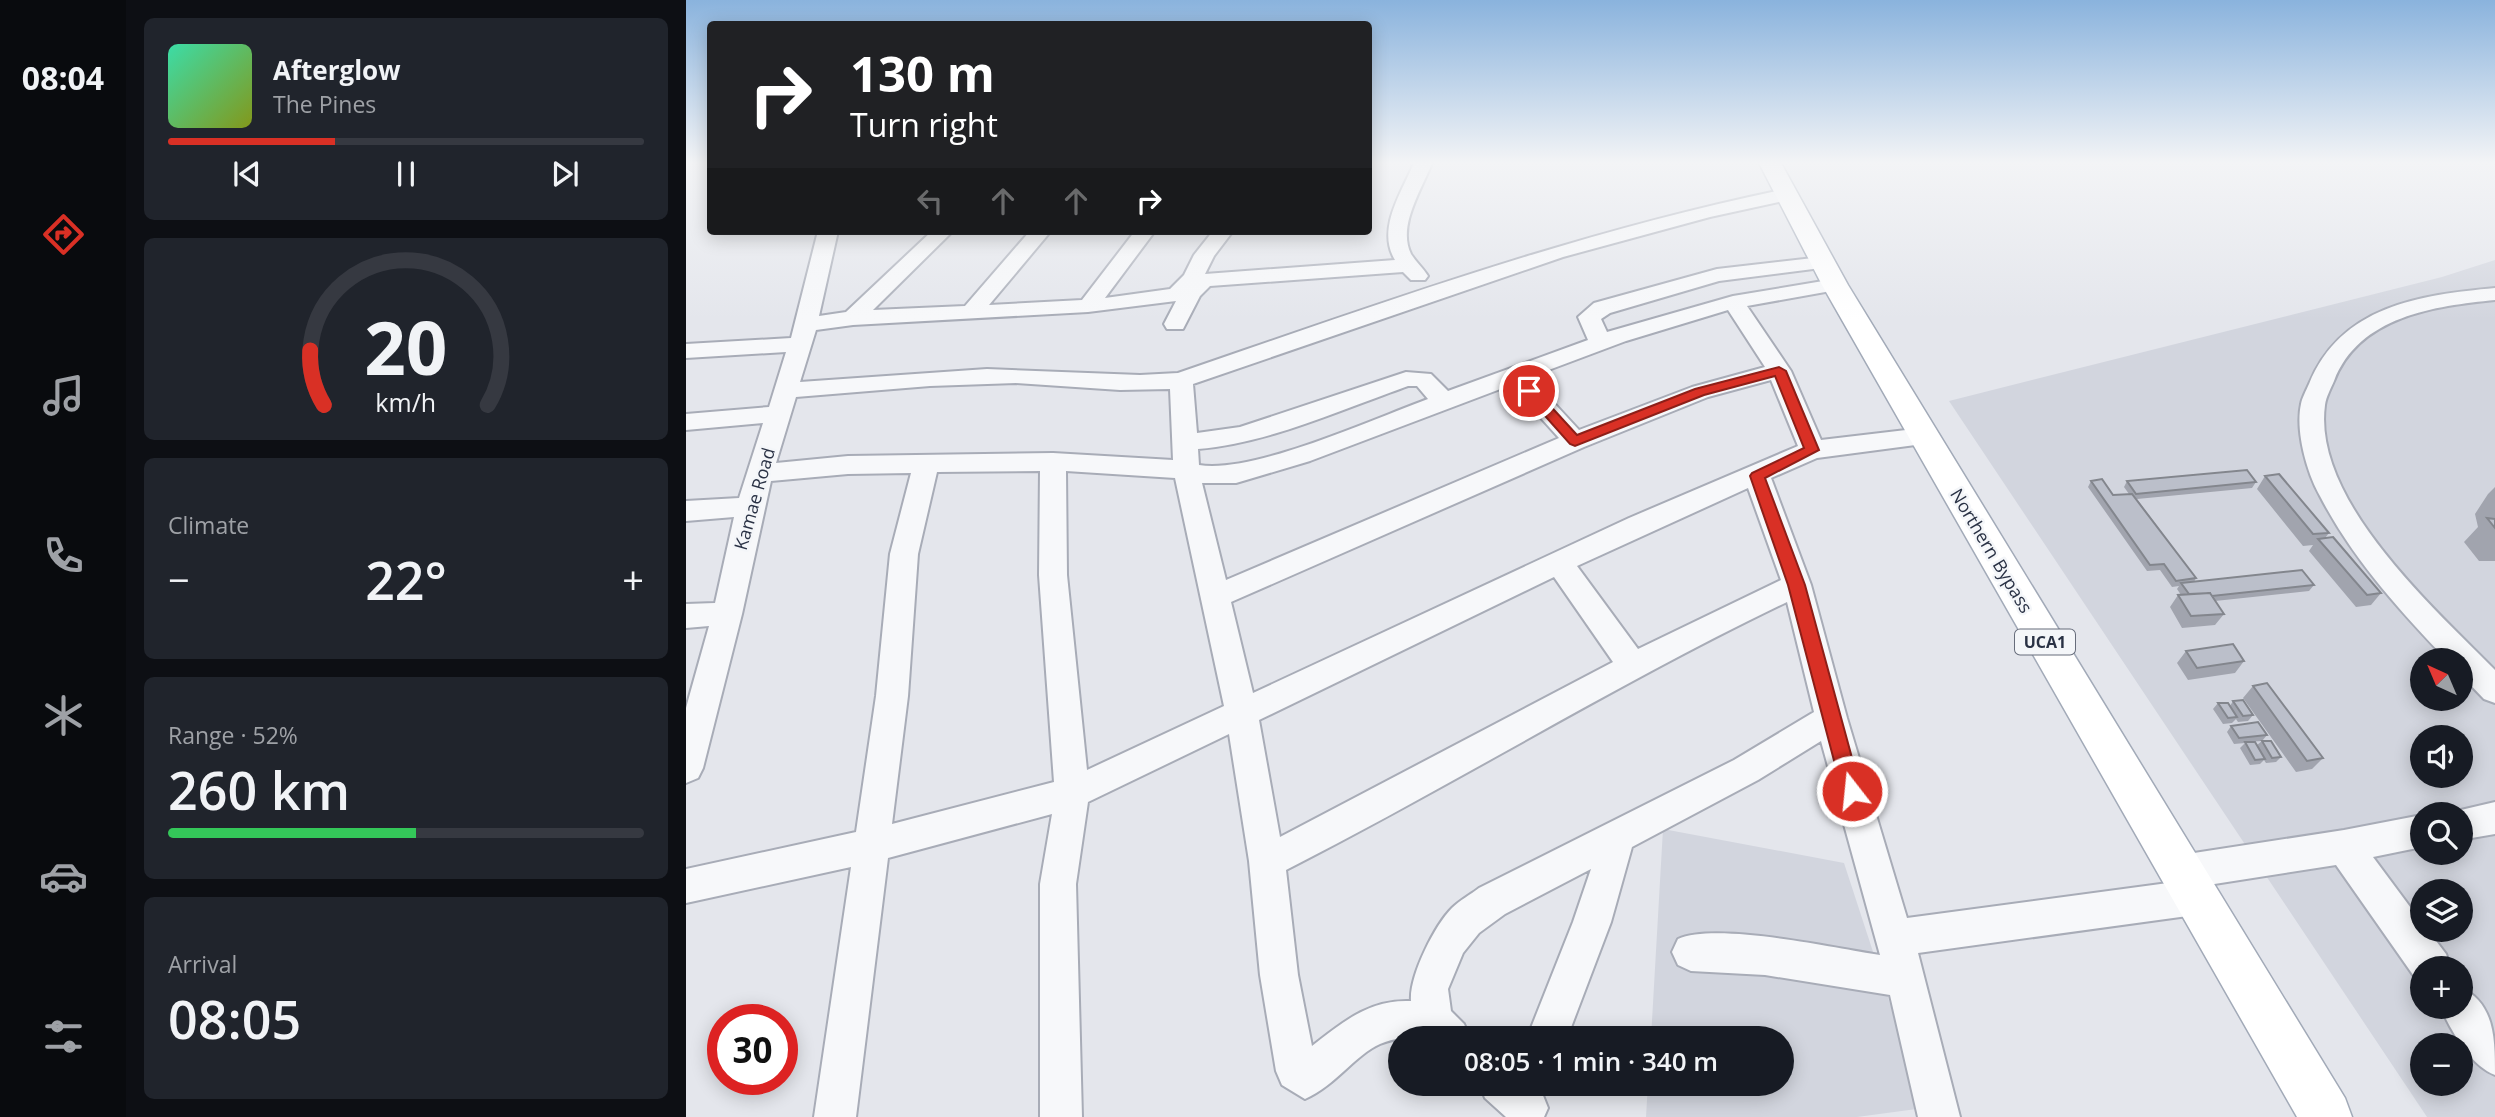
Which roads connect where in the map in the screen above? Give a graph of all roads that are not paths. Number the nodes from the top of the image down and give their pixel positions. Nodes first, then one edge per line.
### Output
1 (1402, 215) edge
2 (1687, 215) edge
3 (1797, 215) edge
4 (831, 235) edge
5 (939, 235) edge
6 (1038, 235) edge
7 (1142, 235) edge
8 (1220, 235) edge
9 (1409, 265) junction
10 (1828, 274) junction
11 (1434, 293) junction
12 (2483, 295) edge
13 (1732, 302) junction
14 (1088, 306) junction
15 (972, 311) junction
16 (2495, 314) edge
17 (853, 318) junction
18 (1175, 324) dead end
19 (803, 335) junction
20 (1600, 342) junction
21 (686, 351) edge
22 (1779, 371) junction
23 (1514, 374) junction
24 (1181, 380) junction
25 (1443, 401) junction
26 (784, 402) junction
27 (686, 422) edge
28 (1923, 436) junction
29 (1575, 441) junction
30 (1186, 442) junction
31 (1812, 450) junction
32 (1053, 462) junction
33 (926, 465) junction
34 (762, 473) junction
35 (1187, 473) junction
36 (1757, 476) junction
37 (750, 507) junction
38 (686, 511) edge
39 (1559, 563) junction
40 (1797, 585) junction
41 (1216, 596) junction
42 (727, 614) junction
43 (686, 616) edge
44 (1633, 666) junction
45 (2495, 690) edge
46 (1242, 714) junction
47 (1831, 718) junction
48 (688, 753) edge
49 (1072, 793) junction
50 (2495, 818) edge
51 (2473, 822) edge
52 (2410, 833) edge
53 (1615, 838) junction
54 (870, 846) junction
55 (2344, 847) junction
56 (1267, 861) junction
57 (2188, 884) junction
58 (686, 886) edge
59 (1894, 938) junction
60 (1691, 952) dead end
61 (2423, 956) edge
62 (1906, 978) junction
63 (2469, 1019) edge
64 (1423, 1026) edge
65 (1440, 1026) edge
66 (1552, 1026) edge
67 (2495, 1055) edge
68 (835, 1117) edge
69 (1060, 1117) edge
70 (1939, 1117) edge
71 (2326, 1117) edge

1 - 9 street
2 - 11 street
3 - 10 main road, Northern Bypass / UCA1
4 - 19 street, Kamae Road
5 - 17 street
6 - 15 street
7 - 14 street
8 - 14 street
9 - 11 street
9 - 18 street
10 - 13 street
10 - 20 street
10 - 28 main road, Northern Bypass / UCA1
11 - 24 street
12 - 16 street
12 - 45 street
13 - 20 street
13 - 22 street
14 - 15 street
15 - 17 street
17 - 19 street
19 - 21 street
19 - 26 street, Kamae Road
20 - 23 street
22 - 29 street
22 - 31 street
23 - 25 street
23 - 29 street
24 - 26 street
24 - 30 street
25 - 30 street
25 - 35 street
26 - 27 street
26 - 34 street, Kamae Road
28 - 31 street
28 - 57 main road, Northern Bypass / UCA1
29 - 41 street
30 - 35 street
31 - 36 street
32 - 33 street
32 - 35 street
32 - 49 street
33 - 34 street
33 - 54 street
34 - 37 street, Kamae Road
35 - 41 street
36 - 39 street
36 - 40 street
37 - 38 street
37 - 42 street, Kamae Road
39 - 44 street
39 - 46 street
40 - 44 street
40 - 47 street
41 - 46 street
42 - 43 street
42 - 48 street, Kamae Road
44 - 56 street
46 - 49 street
46 - 56 street
47 - 53 street
47 - 59 street
49 - 54 street
49 - 69 street
50 - 51 street
52 - 55 street
53 - 65 street
53 - 66 street
54 - 58 street
54 - 68 street
55 - 57 street
55 - 61 street
56 - 64 street
57 - 59 street
57 - 71 main road, Northern Bypass / UCA1
59 - 62 street
60 - 62 street
62 - 70 street
63 - 67 street

